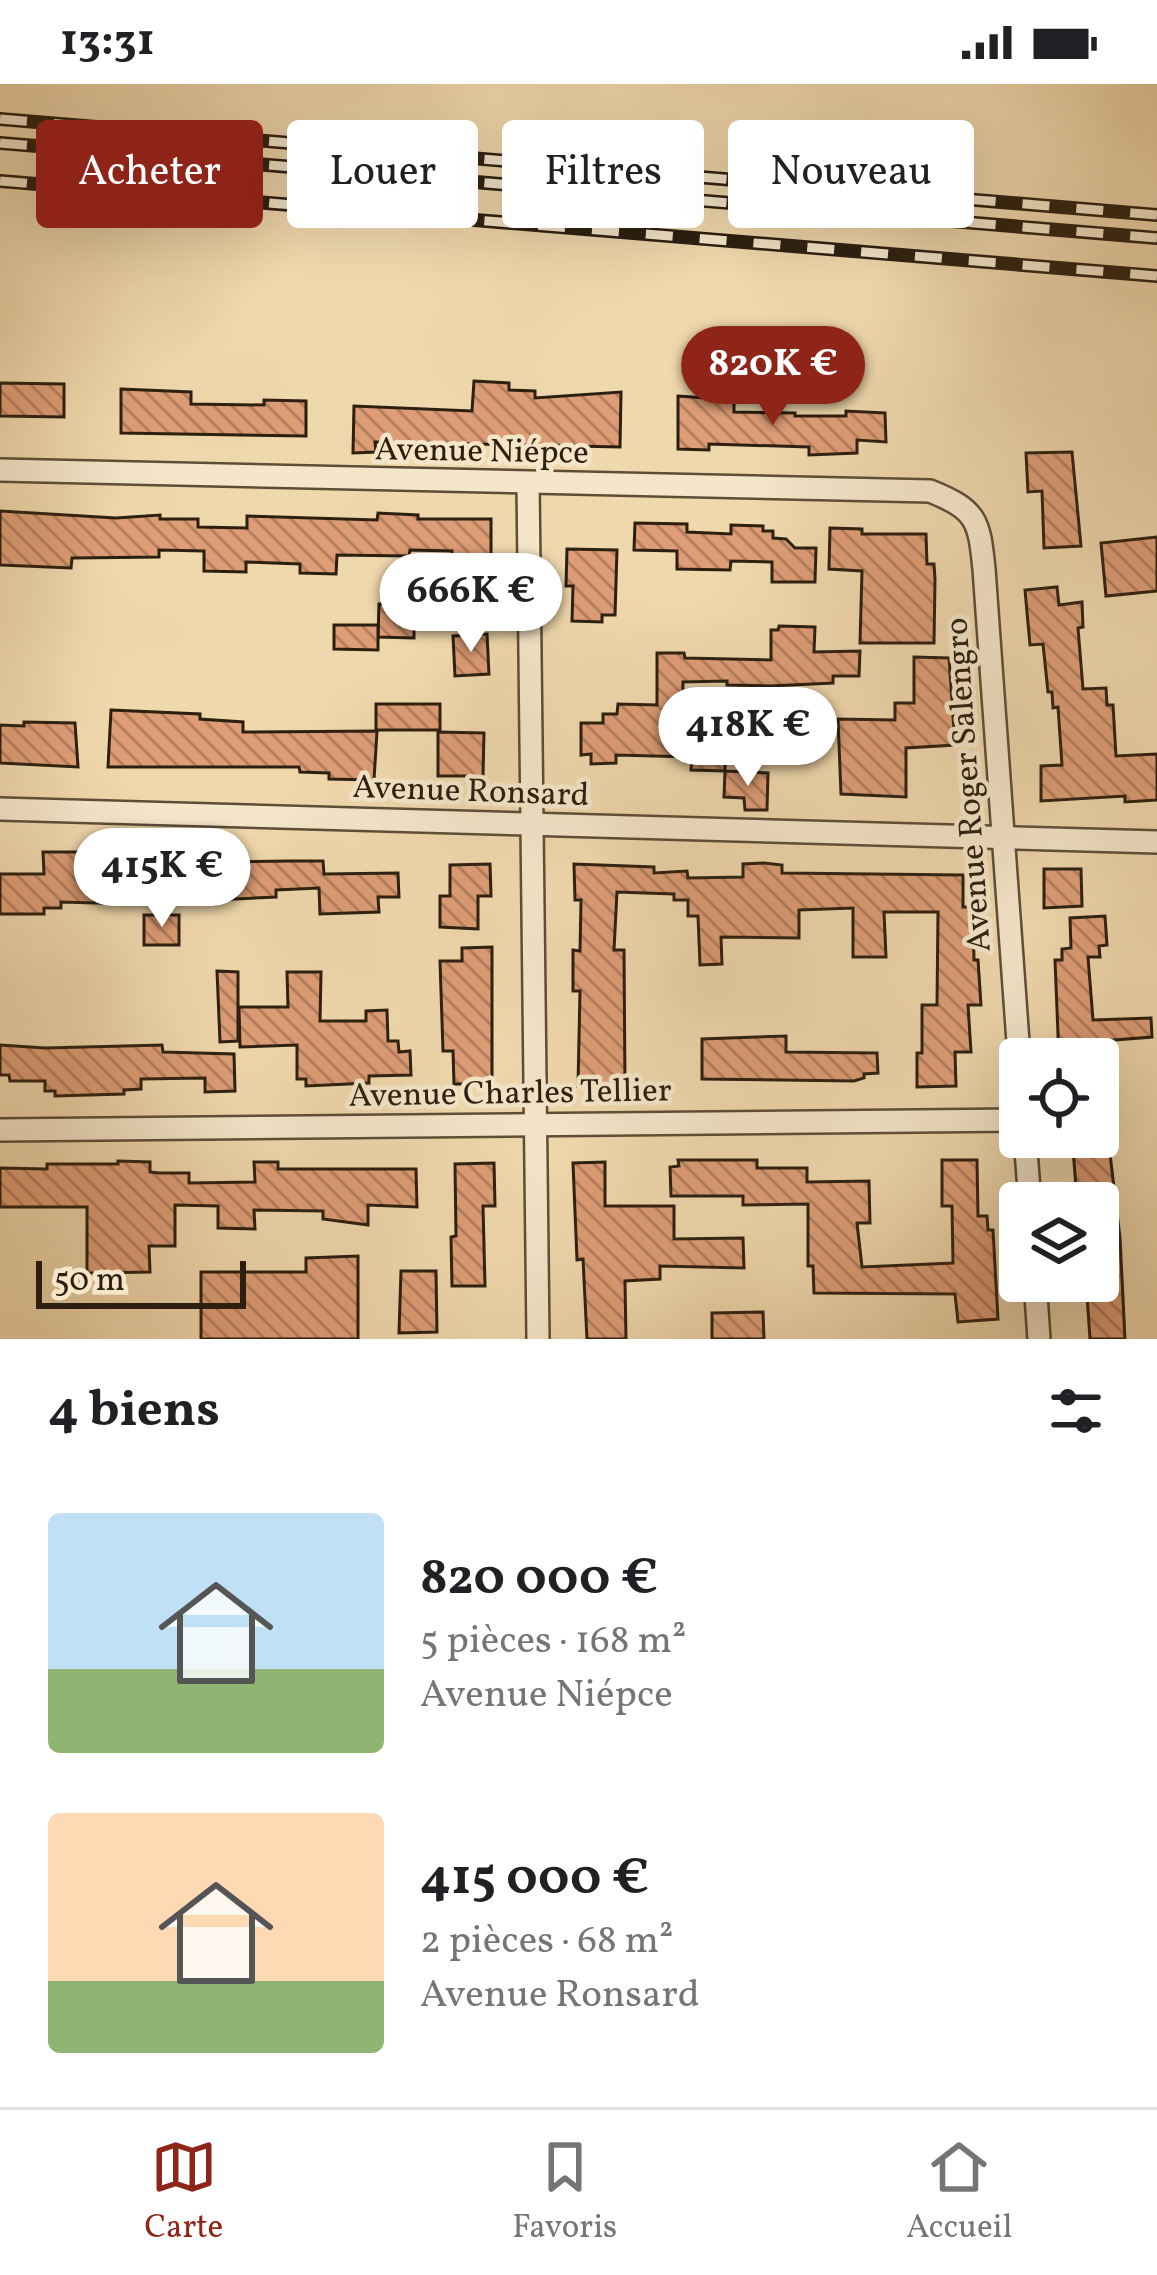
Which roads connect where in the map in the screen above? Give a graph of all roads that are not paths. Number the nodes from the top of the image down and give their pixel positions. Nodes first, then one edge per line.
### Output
1 (0, 470) edge
2 (528, 483) junction
3 (961, 503) joint
4 (0, 809) edge
5 (531, 824) junction
6 (1003, 836) junction
7 (1157, 842) edge
8 (1018, 1038) edge
9 (999, 1120) edge
10 (536, 1123) junction
11 (0, 1130) edge
12 (1036, 1302) edge
13 (538, 1339) edge
14 (1039, 1339) edge

1 - 2 street, Avenue Niépce
2 - 3 street, Avenue Niépce
2 - 5 street
3 - 6 street, Avenue Roger Salengro
4 - 5 street, Avenue Ronsard
5 - 6 street, Avenue Ronsard
5 - 10 street
6 - 7 street, Avenue Ronsard
6 - 8 street, Avenue Roger Salengro
9 - 10 street, Avenue Charles Tellier
10 - 11 street, Avenue Charles Tellier
10 - 13 street
12 - 14 street

